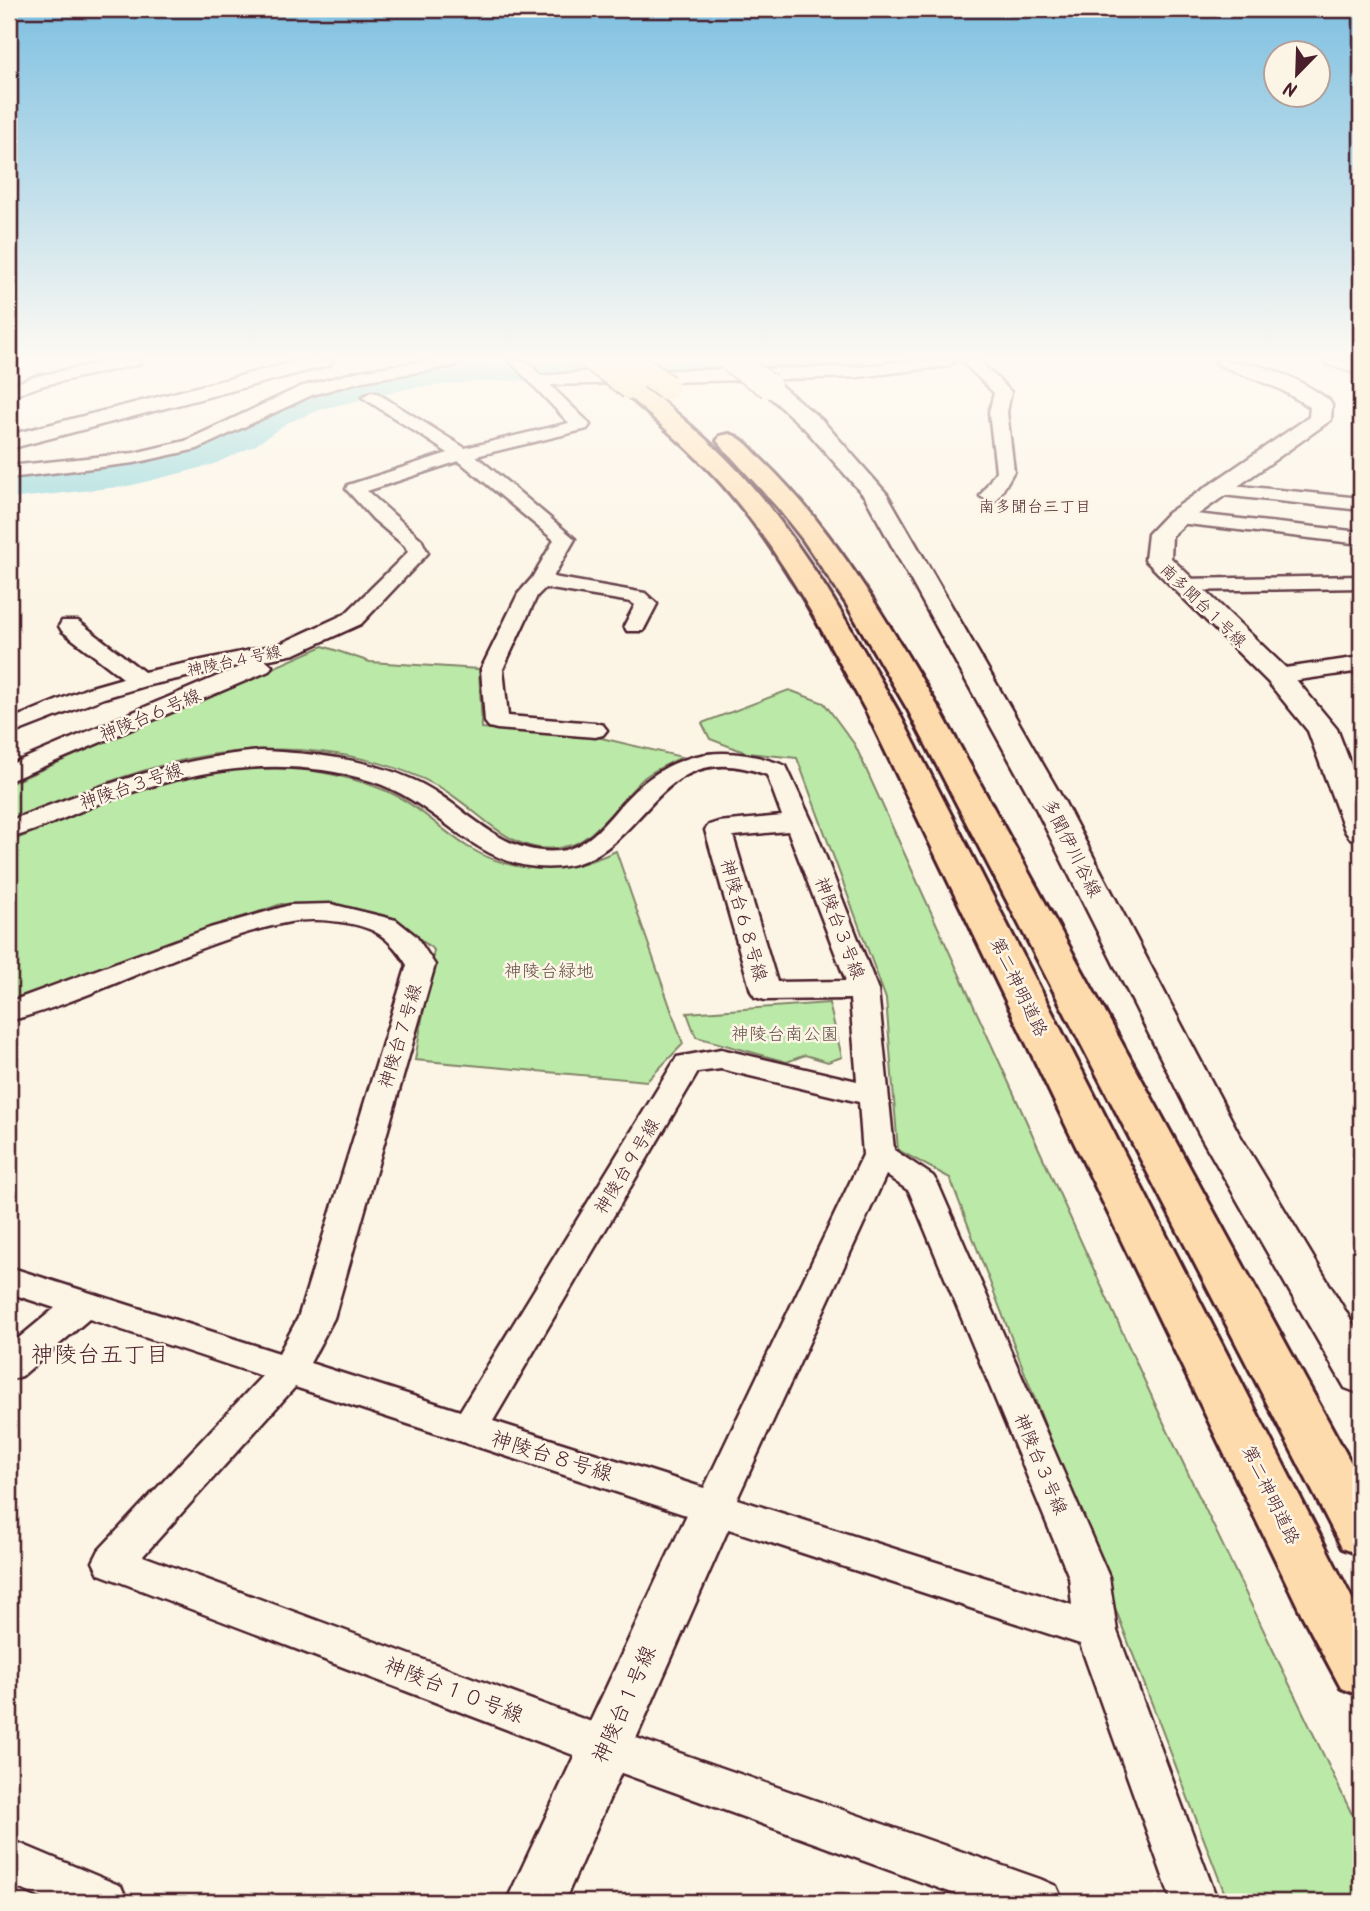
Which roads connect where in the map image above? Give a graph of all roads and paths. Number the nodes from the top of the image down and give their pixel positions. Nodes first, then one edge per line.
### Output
1 (168, 450) edge
2 (456, 450) edge
3 (473, 450) edge
4 (701, 450) edge
5 (738, 450) edge
6 (836, 450) edge
7 (1003, 450) edge
8 (1277, 450) edge
9 (461, 453) junction
10 (9, 472) edge
11 (1220, 490) junction
12 (990, 496) dead end
13 (1361, 504) edge
14 (1177, 518) junction
15 (1361, 538) edge
16 (540, 581) junction
17 (1361, 582) edge
18 (1181, 585) junction
19 (70, 626) dead end
20 (635, 626) dead end
21 (287, 649) junction
22 (1361, 664) edge
23 (1278, 676) junction
24 (140, 680) junction
25 (9, 728) edge
26 (595, 730) dead end
27 (9, 774) edge
28 (1354, 786) edge
29 (799, 822) junction
30 (9, 831) edge
31 (1361, 831) edge
32 (864, 990) junction
33 (9, 1012) edge
34 (874, 1095) junction
35 (879, 1155) junction
36 (9, 1280) edge
37 (83, 1304) junction
38 (9, 1366) edge
39 (288, 1371) junction
40 (1361, 1376) edge
41 (468, 1430) junction
42 (714, 1507) junction
43 (1361, 1532) edge
44 (1096, 1631) junction
45 (1361, 1670) edge
46 (605, 1746) junction
47 (9, 1861) edge
48 (104, 1902) edge
49 (535, 1902) edge
50 (1040, 1902) edge
51 (1195, 1902) edge

1 - 10 street
2 - 9 street
3 - 9 street, 神陵台４号線
4 - 45 highway, 第二神明道路
5 - 43 highway, 第二神明道路
6 - 40 street, 多聞伊川谷線, bridge
7 - 12 street
8 - 11 street, 南多聞台１号線
9 - 16 street
9 - 21 street, 神陵台４号線
11 - 13 street
11 - 14 street, 南多聞台１号線
14 - 15 street
14 - 18 street, 南多聞台１号線
16 - 20 street
16 - 26 street
17 - 18 street
18 - 23 street, 南多聞台１号線
19 - 24 street
21 - 24 street, 神陵台４号線
21 - 27 street, 神陵台６号線
22 - 23 street
23 - 28 street, 南多聞台１号線
24 - 25 street, 神陵台４号線
28 - 31 street, 南多聞台１号線
29 - 30 street, 神陵台３号線
29 - 32 street, 神陵台３号線
29 - 32 street, 神陵台６８号線
32 - 34 street, 神陵台３号線
33 - 39 street, 神陵台７号線
34 - 35 street, 神陵台３号線
34 - 41 street, 神陵台９号線
35 - 42 street
35 - 44 street, 神陵台３号線
36 - 37 street, 神陵台８号線
37 - 38 street
37 - 39 street, 神陵台８号線
39 - 41 street, 神陵台８号線
39 - 46 street, 神陵台１０号線
41 - 42 street, 神陵台８号線
42 - 44 street, 神陵台８号線
42 - 46 street, 神陵台１号線
44 - 51 street, 神陵台３号線
46 - 49 street, 神陵台１号線
46 - 50 street, 神陵台１０号線
47 - 48 street

